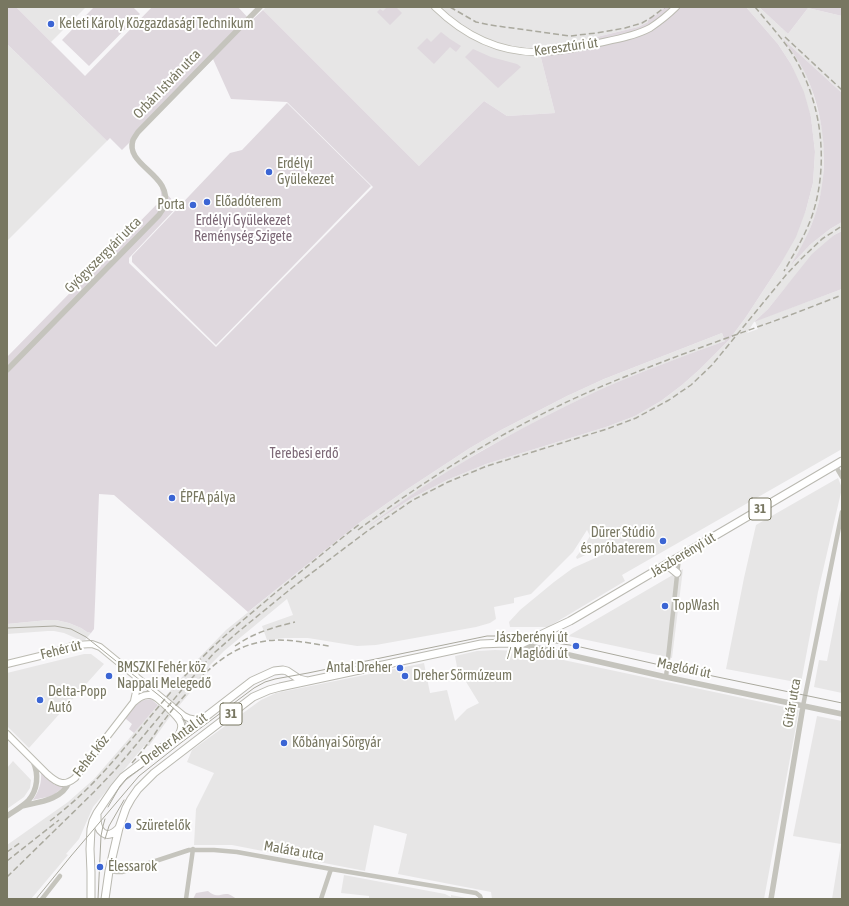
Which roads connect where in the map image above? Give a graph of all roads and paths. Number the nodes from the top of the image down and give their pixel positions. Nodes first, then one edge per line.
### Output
1 (260, 7) edge
2 (436, 7) edge
3 (676, 7) edge
4 (132, 148) joint
5 (7, 370) edge
6 (842, 461) edge
7 (835, 465) junction
8 (842, 477) edge
9 (842, 512) edge
10 (679, 557) junction
11 (663, 566) junction
12 (677, 573) junction
13 (521, 644) junction
14 (7, 665) edge
15 (287, 671) junction
16 (136, 676) junction
17 (666, 677) junction
18 (307, 681) junction
19 (280, 687) junction
20 (133, 702) junction
21 (803, 706) junction
22 (842, 714) edge
23 (205, 717) junction
24 (7, 734) edge
25 (178, 736) junction
26 (32, 759) junction
27 (69, 782) junction
28 (22, 806) junction
29 (97, 813) junction
30 (7, 816) edge
31 (119, 828) junction
32 (193, 850) junction
33 (331, 869) junction
34 (109, 871) junction
35 (60, 876) dead end
36 (42, 899) edge
37 (91, 899) edge
38 (105, 899) edge
39 (186, 899) edge
40 (321, 899) edge
41 (481, 899) edge
42 (771, 899) edge

1 - 4 street, Orbán István utca
2 - 3 main road, Keresztúri út
4 - 5 street, Gyógyszergyári utca
6 - 7 main road, Jászberényi út / 31
7 - 8 street
7 - 10 main road, Jászberényi út / 31
9 - 21 street, Gitár utca
10 - 11 main road, Jászberényi út / 31
10 - 12 street
11 - 12 main road
11 - 13 main road, Jászberényi út / 31
12 - 17 street
13 - 17 street, Maglódi út
13 - 18 main road, Dreher Antal út / 31
14 - 16 main road, Fehér út
15 - 18 main road
15 - 19 main road
15 - 23 main road, Dreher Antal út / 31
16 - 20 main road
16 - 23 main road, Fehér út
17 - 21 street, Maglódi út
18 - 19 main road, Dreher Antal út / 31
19 - 31 main road, Dreher Antal út / 31
20 - 25 main road
20 - 27 main road, Fehér köz
21 - 22 street, Maglódi út
21 - 42 street, Gitár utca
23 - 25 main road, Dreher Antal út / 31
24 - 26 main road
25 - 29 main road, Dreher Antal út / 31
26 - 27 main road
26 - 28 street
27 - 28 street, Fehér köz
28 - 30 street
29 - 31 main road
29 - 37 main road, 31
31 - 34 main road, 31
32 - 33 street, Maláta utca
32 - 34 street, Maláta utca
32 - 39 street
33 - 40 street
33 - 41 street, Maláta utca
34 - 38 main road, 31
35 - 36 street

